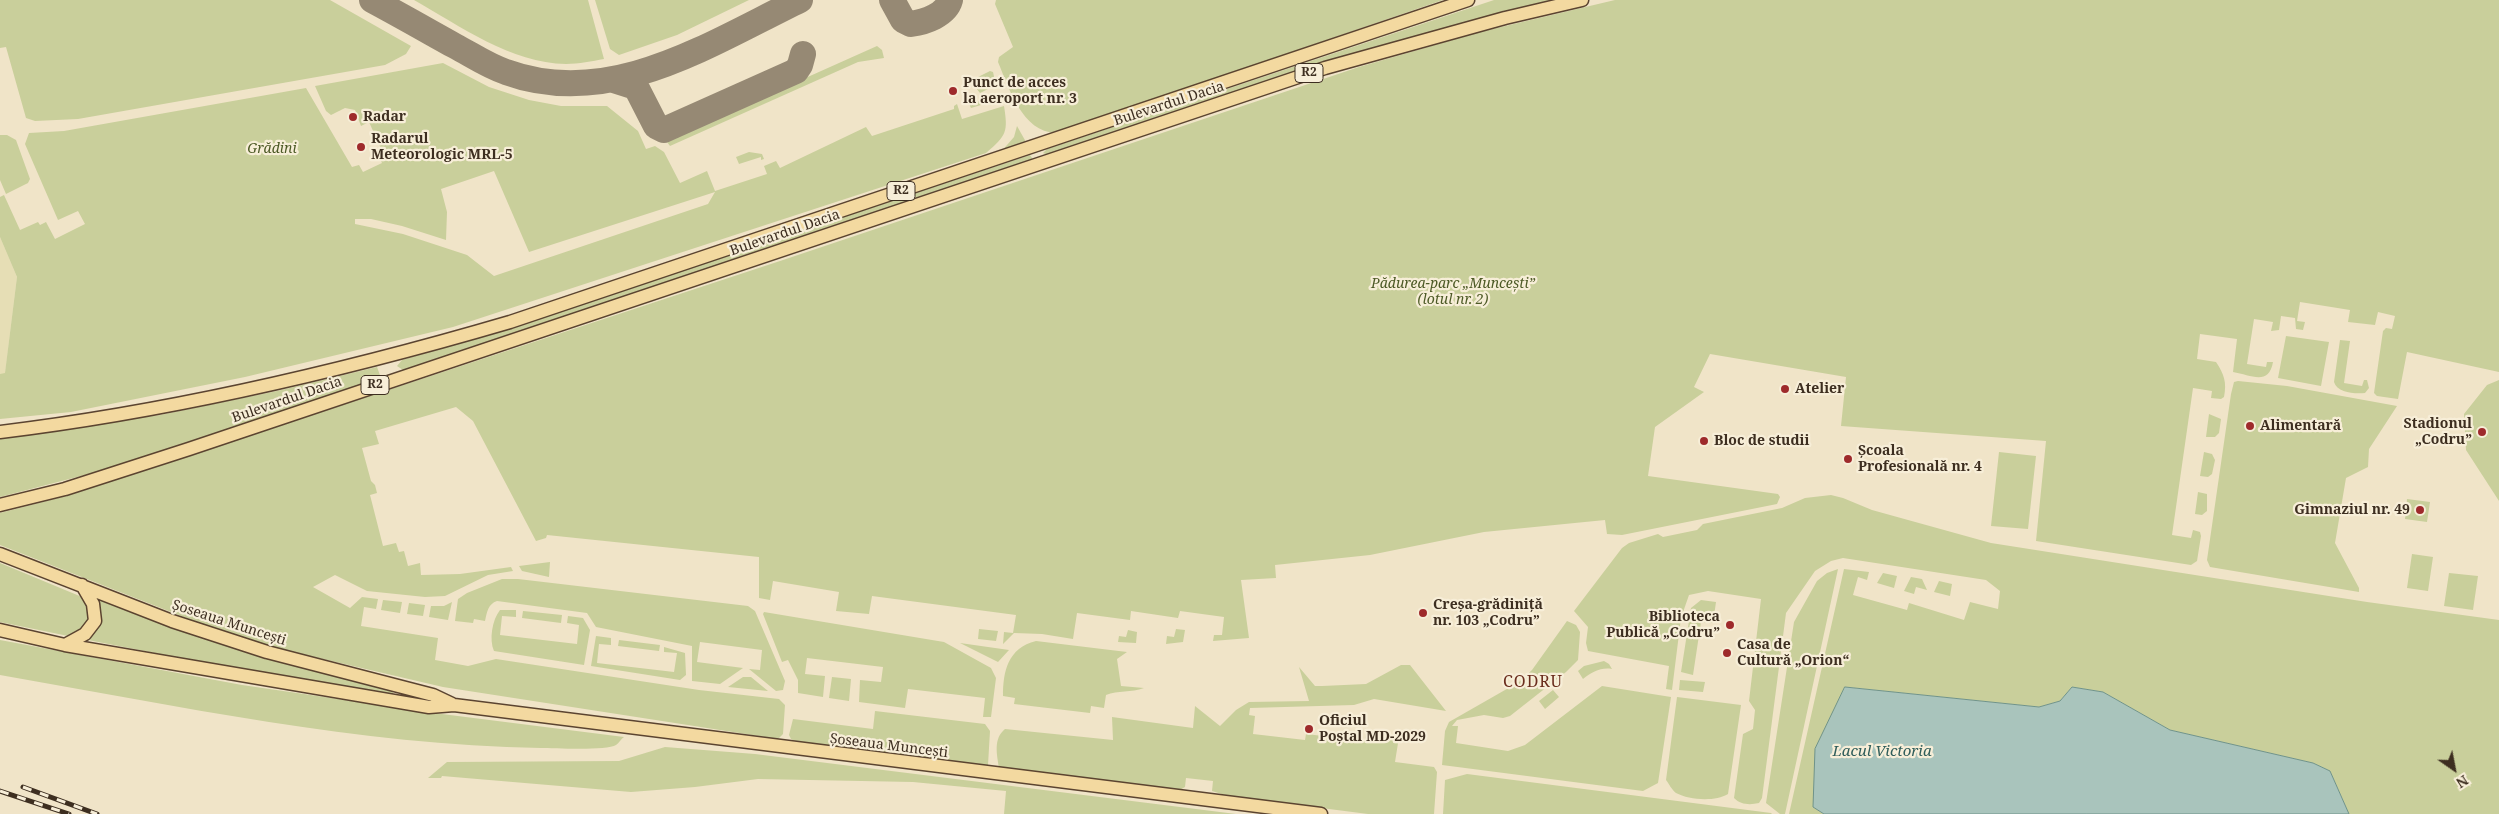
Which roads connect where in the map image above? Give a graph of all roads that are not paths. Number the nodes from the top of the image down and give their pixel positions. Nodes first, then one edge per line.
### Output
1 (1468, 0) edge
2 (1582, 0) edge
3 (1034, 146) junction
4 (1040, 163) junction
5 (385, 358) junction
6 (391, 380) junction
7 (0, 432) edge
8 (0, 505) edge
9 (0, 554) edge
10 (82, 585) junction
11 (0, 630) edge
12 (64, 645) junction
13 (454, 705) junction
14 (1320, 814) edge

1 - 3 main road, Bulevardul Dacia / R2
2 - 4 main road, Bulevardul Dacia / R2
3 - 4 main road
3 - 5 main road, Bulevardul Dacia / R2
4 - 6 main road, Bulevardul Dacia / R2
5 - 6 main road
5 - 7 main road, Bulevardul Dacia / R2
6 - 8 main road, Bulevardul Dacia / R2
9 - 10 main road, Șoseaua Muncești
10 - 12 main road
10 - 13 main road, Șoseaua Muncești
11 - 12 main road, Șoseaua Muncești
12 - 13 main road, Șoseaua Muncești
13 - 14 main road, Șoseaua Muncești

